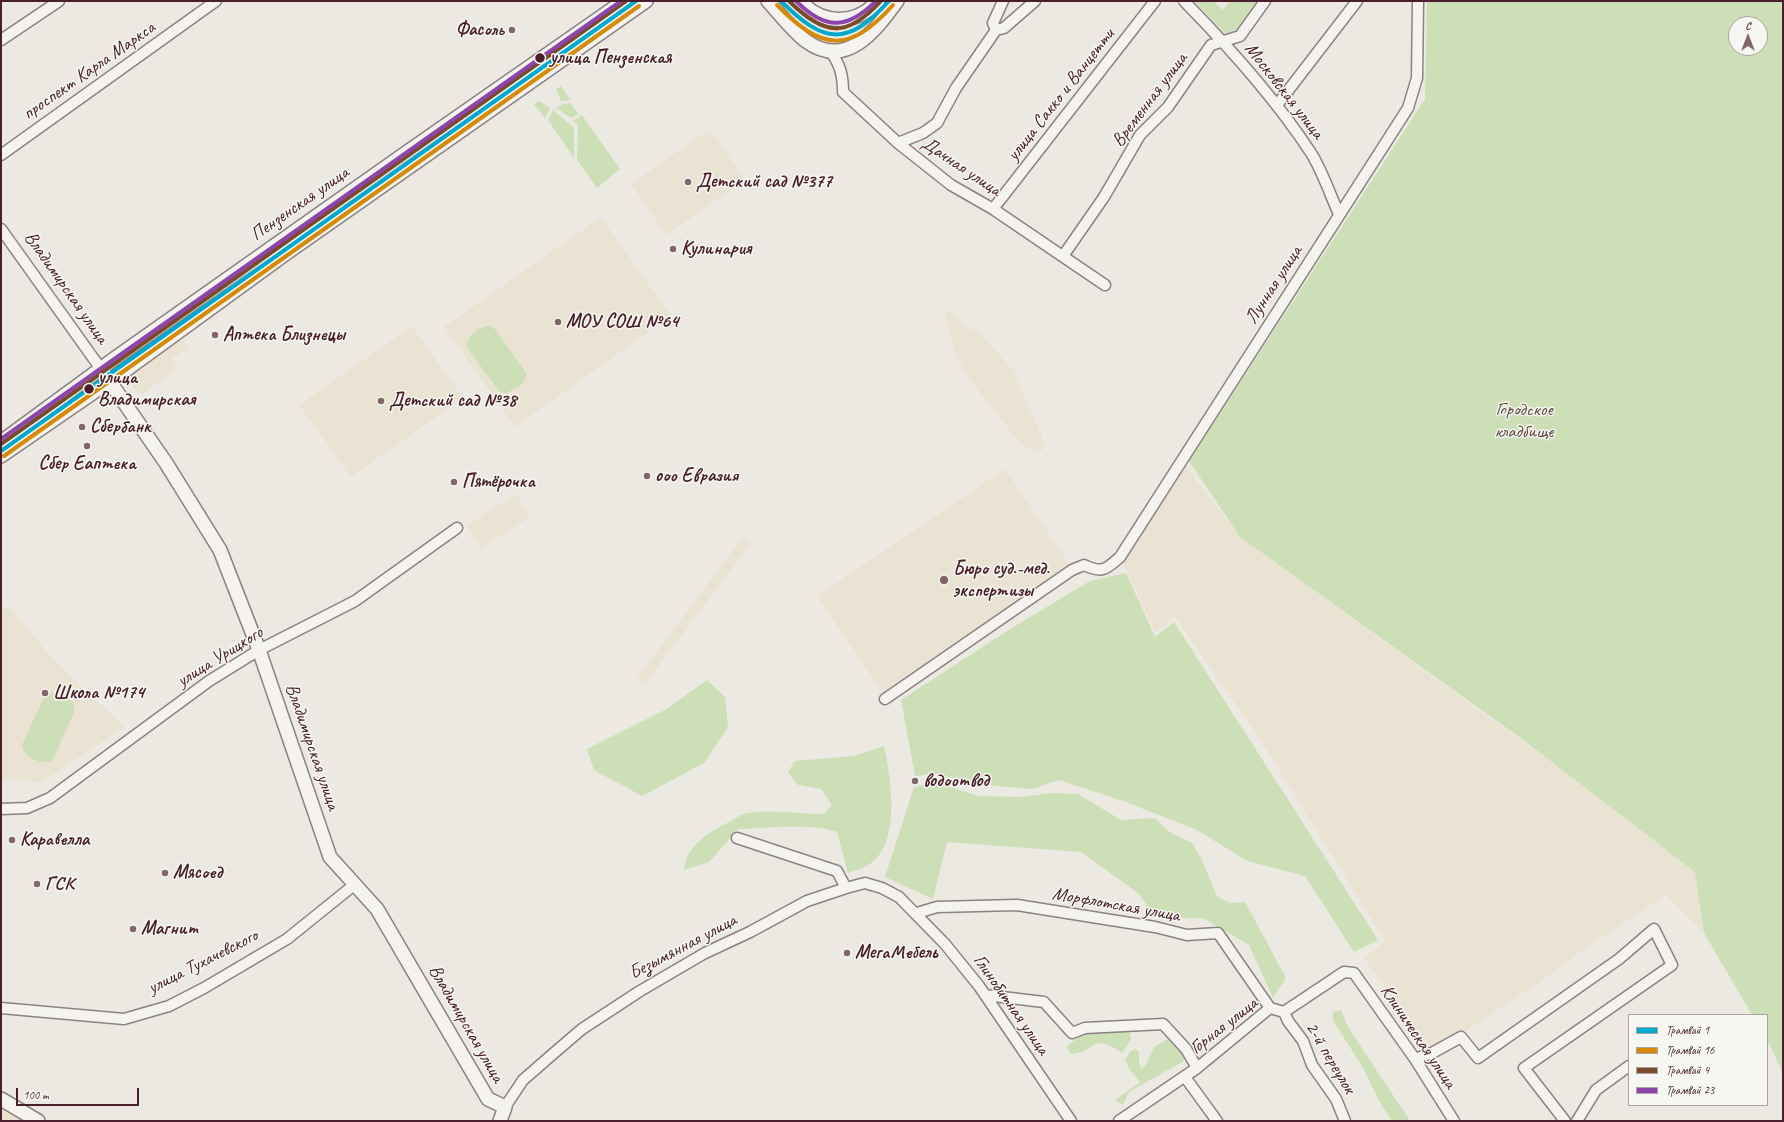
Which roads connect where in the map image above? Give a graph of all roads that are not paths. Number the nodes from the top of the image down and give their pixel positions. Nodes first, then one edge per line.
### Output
1 (60, 1) edge
2 (216, 1) edge
3 (624, 1) edge
4 (646, 1) edge
5 (768, 1) edge
6 (800, 1) edge
7 (878, 1) edge
8 (897, 1) edge
9 (1003, 1) edge
10 (1035, 1) edge
11 (1155, 1) edge
12 (1184, 1) edge
13 (1265, 1) edge
14 (1357, 1) edge
15 (1418, 1) edge
16 (996, 30) junction
17 (1, 40) edge
18 (1223, 42) junction
19 (830, 51) junction
20 (1277, 106) junction
21 (898, 143) junction
22 (1, 155) edge
23 (993, 209) junction
24 (1339, 214) junction
25 (1, 229) edge
26 (1063, 256) junction
27 (1105, 285) dead end
28 (101, 369) junction
29 (109, 381) junction
30 (1, 442) edge
31 (1, 456) edge
32 (457, 528) dead end
33 (259, 650) junction
34 (885, 699) dead end
35 (1, 809) edge
36 (737, 838) dead end
37 (354, 885) junction
38 (846, 888) junction
39 (917, 913) junction
40 (1354, 973) joint
41 (985, 995) junction
42 (1, 1008) edge
43 (1270, 1008) junction
44 (1284, 1012) junction
45 (1415, 1059) junction
46 (1628, 1067) edge
47 (1197, 1068) junction
48 (1185, 1077) junction
49 (1, 1099) edge
50 (506, 1107) junction
51 (38, 1121) edge
52 (500, 1121) edge
53 (1071, 1121) edge
54 (1119, 1121) edge
55 (1217, 1121) edge
56 (1345, 1121) edge
57 (1454, 1121) edge
58 (1565, 1121) edge
59 (1577, 1121) edge

1 - 17 street
2 - 22 street, проспект Карла Маркса
3 - 28 main road, Пензенская улица
4 - 29 main road, Пензенская улица
5 - 19 main road
6 - 7 main road
8 - 19 main road
9 - 16 street
10 - 16 street
11 - 23 street, улица Сакко и Ванцетти
12 - 18 street, Московская улица
13 - 18 street, Временная улица
14 - 20 street
15 - 24 street, Лунная улица
16 - 21 street
18 - 20 street, Московская улица
18 - 26 street, Временная улица
19 - 21 street, Дачная улица
20 - 24 street, Московская улица
21 - 23 street, Дачная улица
23 - 26 street, Дачная улица
24 - 34 street, Лунная улица
25 - 28 street, Владимирская улица
26 - 27 street, Дачная улица
28 - 29 main road, Владимирская улица
28 - 30 main road, Пензенская улица
29 - 31 main road, Пензенская улица
29 - 33 main road, Владимирская улица
32 - 33 street, улица Урицкого
33 - 35 street, улица Урицкого
33 - 37 main road, Владимирская улица
36 - 38 street
37 - 42 street, улица Тухачевского
37 - 50 main road, Владимирская улица
38 - 39 street, Безымянная улица
38 - 50 street, Безымянная улица
39 - 41 street, Глинобитная улица
39 - 43 street, Морфлотская улица
40 - 44 street, Горная улица
40 - 45 street, Клиническая улица
41 - 47 street
41 - 53 street, Глинобитная улица
43 - 44 street, Горная улица
43 - 47 street, Горная улица
44 - 56 street, 2-й переулок
45 - 57 street, Клиническая улица
45 - 58 street
46 - 59 street
47 - 48 street, Горная улица
48 - 54 street, Горная улица
48 - 55 street
49 - 51 main road
50 - 52 main road, Безымянная улица

